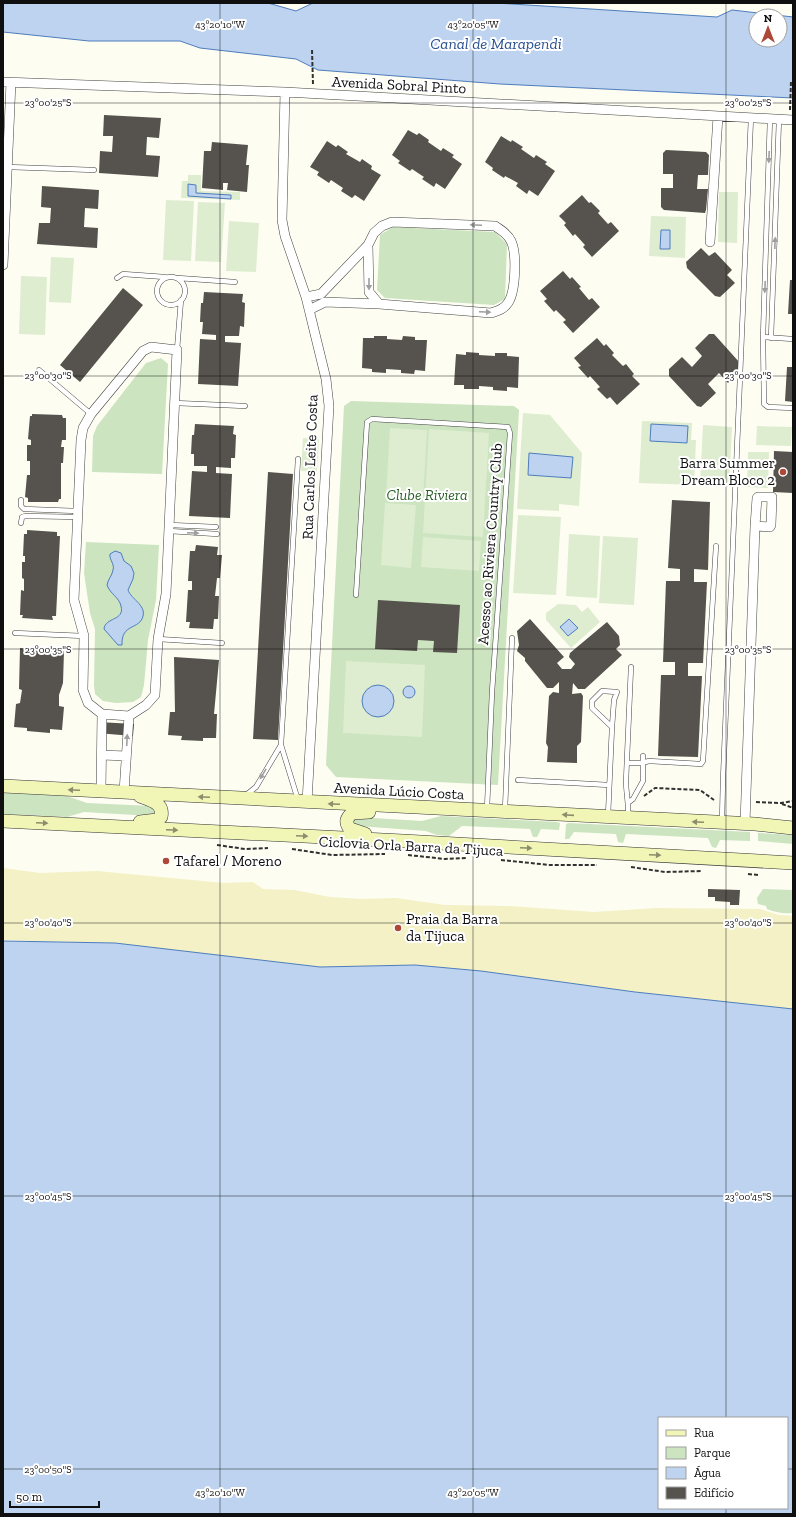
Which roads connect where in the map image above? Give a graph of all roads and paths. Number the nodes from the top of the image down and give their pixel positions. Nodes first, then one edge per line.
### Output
1 (312, 50) dead end
2 (791, 81) dead end
3 (7, 82) edge
4 (285, 92) junction
5 (313, 94) junction
6 (718, 116) junction
7 (751, 117) junction
8 (775, 119) junction
9 (791, 120) edge
10 (8, 166) junction
11 (94, 170) dead end
12 (710, 242) dead end
13 (368, 245) junction
14 (3, 265) edge
15 (117, 278) dead end
16 (167, 278) junction
17 (176, 278) junction
18 (235, 282) dead end
19 (306, 297) junction
20 (181, 300) junction
21 (379, 304) junction
22 (309, 310) junction
23 (763, 337) junction
24 (772, 338) junction
25 (793, 339) edge
26 (177, 350) junction
27 (39, 370) dead end
28 (175, 403) junction
29 (245, 406) dead end
30 (793, 408) edge
31 (91, 414) junction
32 (298, 459) dead end
33 (21, 500) dead end
34 (77, 514) junction
35 (21, 523) dead end
36 (755, 526) dead end
37 (216, 527) dead end
38 (170, 528) junction
39 (216, 534) dead end
40 (716, 546) dead end
41 (356, 595) dead end
42 (15, 633) dead end
43 (84, 636) junction
44 (512, 638) dead end
45 (158, 640) junction
46 (222, 643) dead end
47 (631, 667) dead end
48 (102, 714) junction
49 (129, 716) junction
50 (612, 727) junction
51 (281, 745) junction
52 (102, 755) junction
53 (126, 756) junction
54 (643, 756) dead end
55 (627, 763) junction
56 (642, 764) junction
57 (518, 780) dead end
58 (609, 785) junction
59 (3, 786) edge
60 (101, 791) junction
61 (127, 792) junction
62 (240, 798) junction
63 (631, 801) junction
64 (746, 801) junction
65 (793, 801) edge
66 (303, 802) junction
67 (781, 803) junction
68 (415, 808) junction
69 (722, 808) junction
70 (793, 808) edge
71 (487, 811) junction
72 (505, 812) junction
73 (608, 817) junction
74 (628, 819) junction
75 (3, 821) edge
76 (722, 823) junction
77 (745, 824) junction
78 (86, 825) junction
79 (793, 828) edge
80 (214, 845) dead end
81 (274, 847) dead end
82 (289, 848) dead end
83 (402, 848) junction
84 (391, 853) dead end
85 (473, 858) dead end
86 (500, 860) dead end
87 (793, 863) edge
88 (602, 865) dead end
89 (628, 867) dead end
90 (708, 871) dead end
91 (745, 873) dead end
92 (765, 875) dead end

1 - 5 path
2 - 9 path
3 - 4 street, Avenida Sobral Pinto
3 - 10 street
4 - 5 street, Avenida Sobral Pinto
4 - 19 street, Rua Carlos Leite Costa
5 - 6 street, Avenida Sobral Pinto
6 - 7 street, Avenida Sobral Pinto
6 - 12 street
7 - 8 street, Avenida Sobral Pinto
7 - 69 lane
8 - 9 street, Avenida Sobral Pinto
8 -> 23 lane
24 -> 8 lane
10 - 11 lane
10 - 14 street
13 - 19 street
13 -> 21 street
21 -> 13 street
15 - 16 lane
16 - 17 lane
16 - 20 lane
17 - 18 lane
17 - 20 lane
19 - 22 street, Rua Carlos Leite Costa
20 - 26 lane
21 - 22 street
22 - 66 street, Rua Carlos Leite Costa
23 - 24 lane
23 - 30 lane
24 - 25 lane
26 - 28 street
26 - 31 street
27 - 31 lane
28 - 29 lane
28 - 38 street
31 - 34 street
32 - 51 lane
33 - 34 lane
34 - 35 lane
34 - 43 street
36 - 64 street
37 - 38 lane
38 -> 39 lane
38 - 45 street
40 - 56 lane
41 - 71 lane, Acesso ao Riviera Country Club
42 - 43 lane
43 - 48 street
44 - 72 lane
45 - 46 lane
45 - 49 street
47 - 55 lane
48 - 49 street
48 - 52 street
53 -> 49 street
50 - 50 lane
50 - 58 lane
51 -> 62 lane
51 - 66 lane
52 - 53 street
52 - 60 street
53 - 61 street
54 - 56 lane
55 - 56 lane
55 - 63 lane
56 - 63 lane
57 - 58 lane
58 - 73 lane
60 -> 59 main road, Avenida Lúcio Costa
60 - 61 main road, Avenida Lúcio Costa
62 -> 61 main road, Avenida Lúcio Costa
61 - 78 main road
62 - 66 main road, Avenida Lúcio Costa
63 - 69 path
63 - 74 lane
64 - 67 path
64 - 77 street
65 - 67 path
68 -> 66 main road, Avenida Lúcio Costa
67 - 70 path
68 - 71 main road, Avenida Lúcio Costa
68 - 83 main road
69 - 76 lane
71 - 72 main road, Avenida Lúcio Costa
73 -> 72 main road, Avenida Lúcio Costa
73 - 74 main road, Avenida Lúcio Costa
76 -> 74 main road, Avenida Lúcio Costa
75 -> 78 main road
76 - 77 main road, Avenida Lúcio Costa
77 - 79 main road, Avenida Lúcio Costa
78 -> 83 main road
80 - 81 path
82 - 84 path, Ciclovia Orla Barra da Tijuca
83 - 85 path, Ciclovia Orla Barra da Tijuca
83 -> 87 main road
86 - 88 path, Ciclovia Orla Barra da Tijuca
89 - 90 path
91 - 92 path

